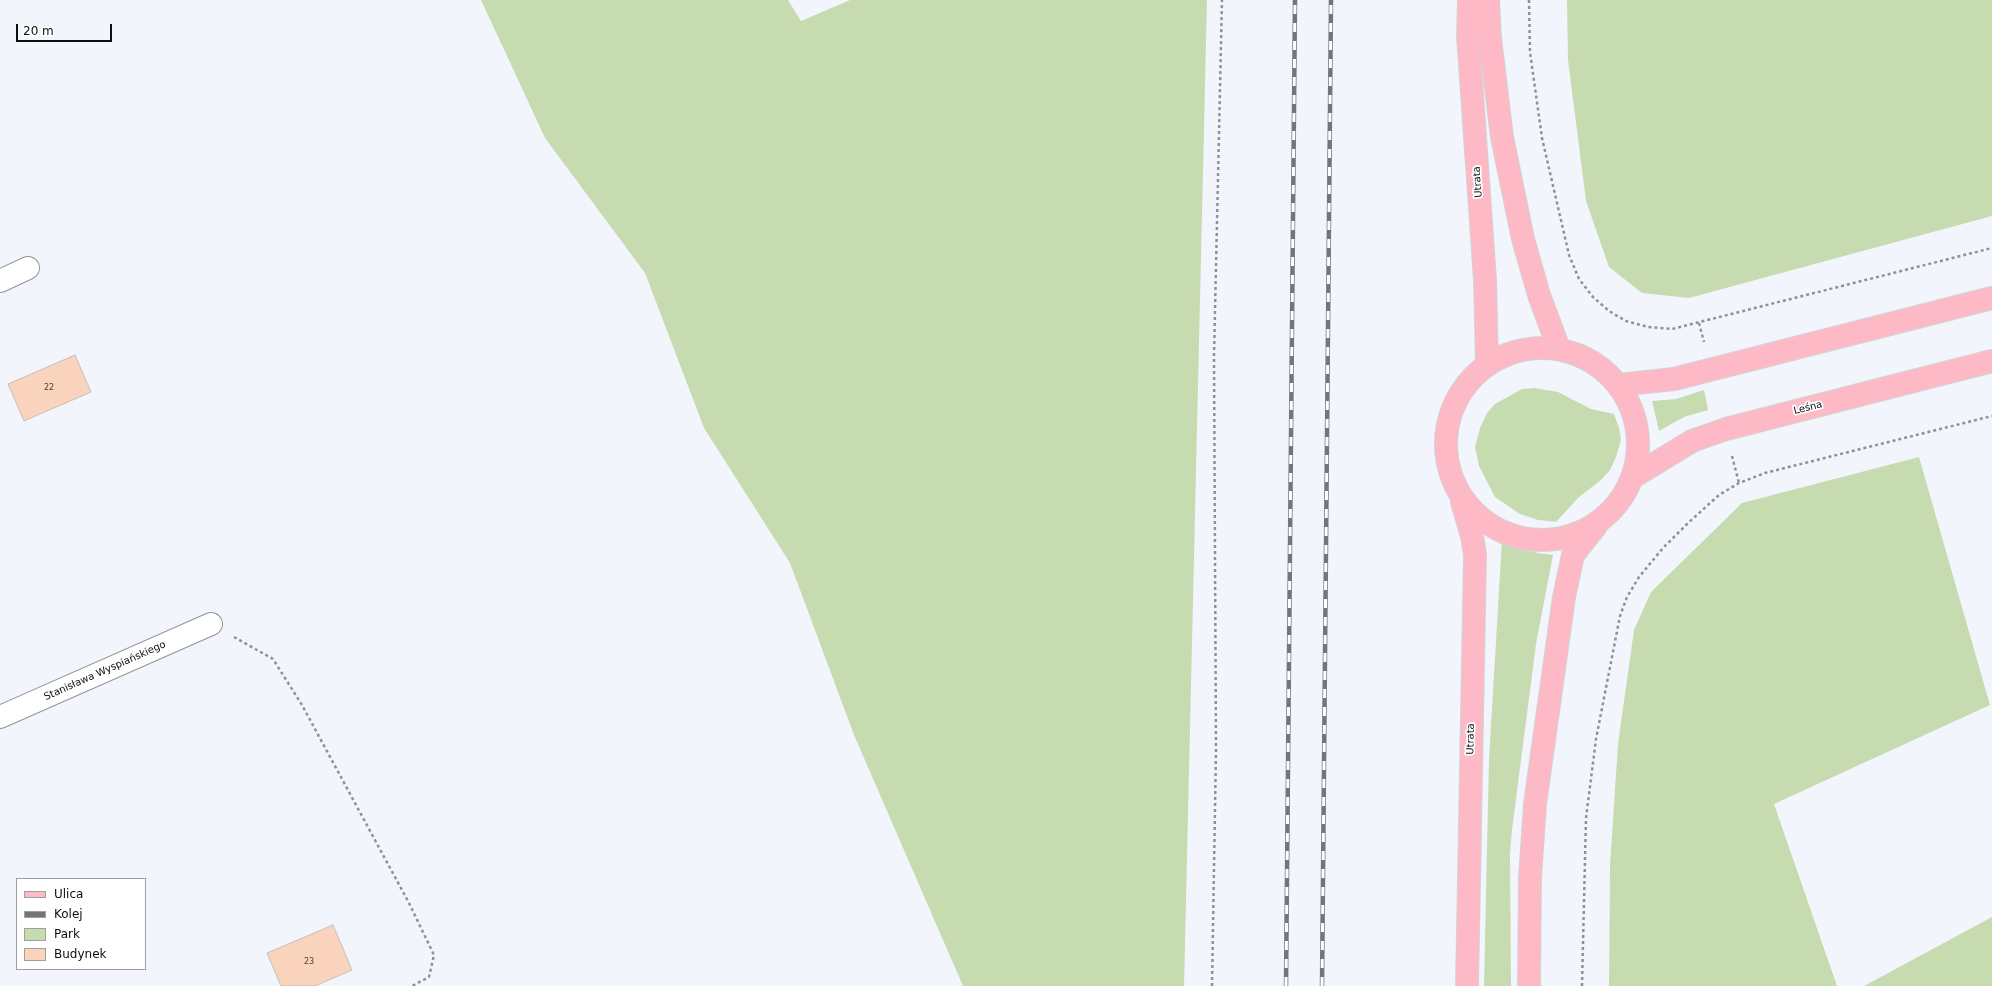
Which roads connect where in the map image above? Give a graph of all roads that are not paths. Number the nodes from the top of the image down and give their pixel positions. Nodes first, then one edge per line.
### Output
1 (1469, 0) edge
2 (1488, 0) edge
3 (28, 268) dead end
4 (0, 281) edge
5 (1988, 299) edge
6 (1559, 349) junction
7 (1992, 361) edge
8 (1487, 365) junction
9 (1618, 385) junction
10 (1633, 477) junction
11 (1460, 495) junction
12 (1600, 522) junction
13 (211, 624) road end
14 (0, 717) edge
15 (1467, 986) edge
16 (1529, 986) edge

1 - 8 main road, Utrata
2 - 6 main road
3 - 4 street
5 - 9 main road
6 - 8 main road
6 - 9 main road
7 - 10 main road, Leśna
8 - 11 main road
9 - 10 main road
10 - 12 main road
11 - 12 main road
11 - 15 main road, Utrata
12 - 16 main road
13 - 14 street, Stanisława Wyspiańskiego

